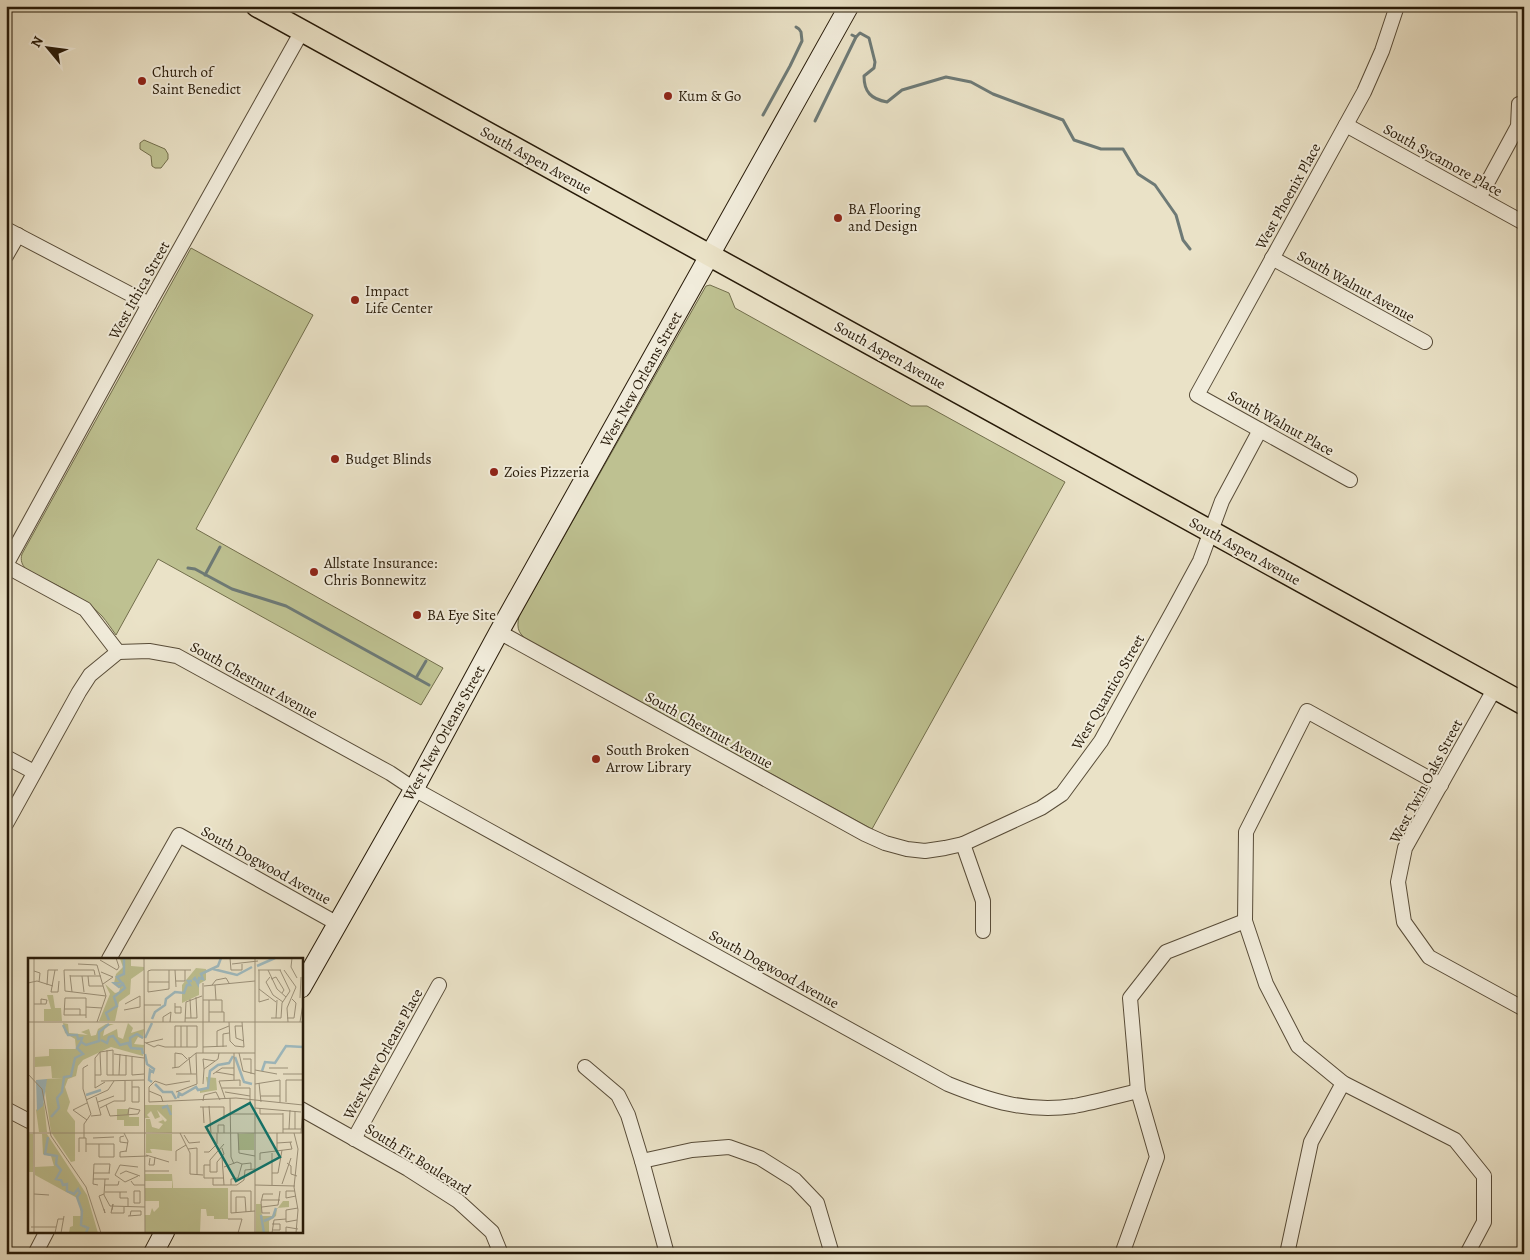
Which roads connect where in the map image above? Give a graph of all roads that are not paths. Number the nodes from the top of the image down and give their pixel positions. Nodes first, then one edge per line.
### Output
1 (257, 6) edge
2 (849, 6) edge
3 (1397, 6) edge
4 (302, 31) junction
5 (1519, 104) dead end
6 (1346, 125) junction
7 (1479, 198) junction
8 (1524, 223) edge
9 (12, 232) edge
10 (709, 255) junction
11 (6, 256) edge
12 (1272, 258) junction
13 (148, 304) junction
14 (1425, 342) dead end
15 (1197, 395) joint
16 (1260, 430) junction
17 (1350, 480) dead end
18 (1211, 532) junction
19 (6, 566) edge
20 (499, 632) junction
21 (118, 652) junction
22 (1495, 688) junction
23 (1524, 704) edge
24 (6, 757) edge
25 (34, 772) junction
26 (1441, 785) junction
27 (414, 789) junction
28 (6, 824) edge
29 (963, 844) junction
30 (907, 849) joint
31 (1245, 921) junction
32 (338, 924) junction
33 (983, 931) dead end
34 (110, 958) edge
35 (439, 984) dead end
36 (302, 986) edge
37 (1524, 1009) edge
38 (585, 1067) dead end
39 (1343, 1084) junction
40 (1138, 1091) junction
41 (6, 1109) edge
42 (302, 1111) edge
43 (28, 1120) edge
44 (354, 1139) junction
45 (642, 1160) junction
46 (46, 1232) edge
47 (164, 1232) edge
48 (34, 1254) edge
49 (153, 1254) edge
50 (501, 1254) edge
51 (667, 1254) edge
52 (832, 1254) edge
53 (1122, 1254) edge
54 (1287, 1254) edge
55 (1467, 1254) edge

1 - 4 main road, South Aspen Avenue
2 - 10 street, West New Orleans Street
3 - 6 street, West Phoenix Place
4 - 10 main road, South Aspen Avenue
4 - 13 street, West Ithica Street
5 - 7 street
6 - 7 street, South Sycamore Place
6 - 12 street, West Phoenix Place
7 - 8 street, South Sycamore Place
9 - 11 street
9 - 13 street
10 - 18 main road, South Aspen Avenue
10 - 20 street, West New Orleans Street
12 - 14 street, South Walnut Avenue
12 - 15 street, West Phoenix Place
13 - 19 street, West Ithica Street
15 - 16 street, South Walnut Place
16 - 17 street, South Walnut Place
16 - 18 street, West Quantico Street
18 - 22 main road, South Aspen Avenue
18 - 29 street, West Quantico Street
19 - 21 street
20 - 27 street, West New Orleans Street
20 - 30 street, South Chestnut Avenue
21 - 25 street
21 - 27 street, South Chestnut Avenue
22 - 23 main road, South Aspen Avenue
22 - 26 street, West Twin Oaks Street
24 - 25 street
25 - 28 street
26 - 31 street
26 - 37 street, West Twin Oaks Street
27 - 32 street, West New Orleans Street
27 - 40 street, South Dogwood Avenue
29 - 30 street, West Quantico Street
29 - 33 street
31 - 39 street
31 - 40 street
32 - 34 street, South Dogwood Avenue
32 - 36 street, West New Orleans Street
35 - 44 street, West New Orleans Place
38 - 45 street
39 - 54 street
39 - 55 street
40 - 53 street
41 - 43 street
42 - 44 street, South Fir Boulevard
44 - 50 street, South Fir Boulevard
45 - 51 street
45 - 52 street
46 - 48 street
47 - 49 street

